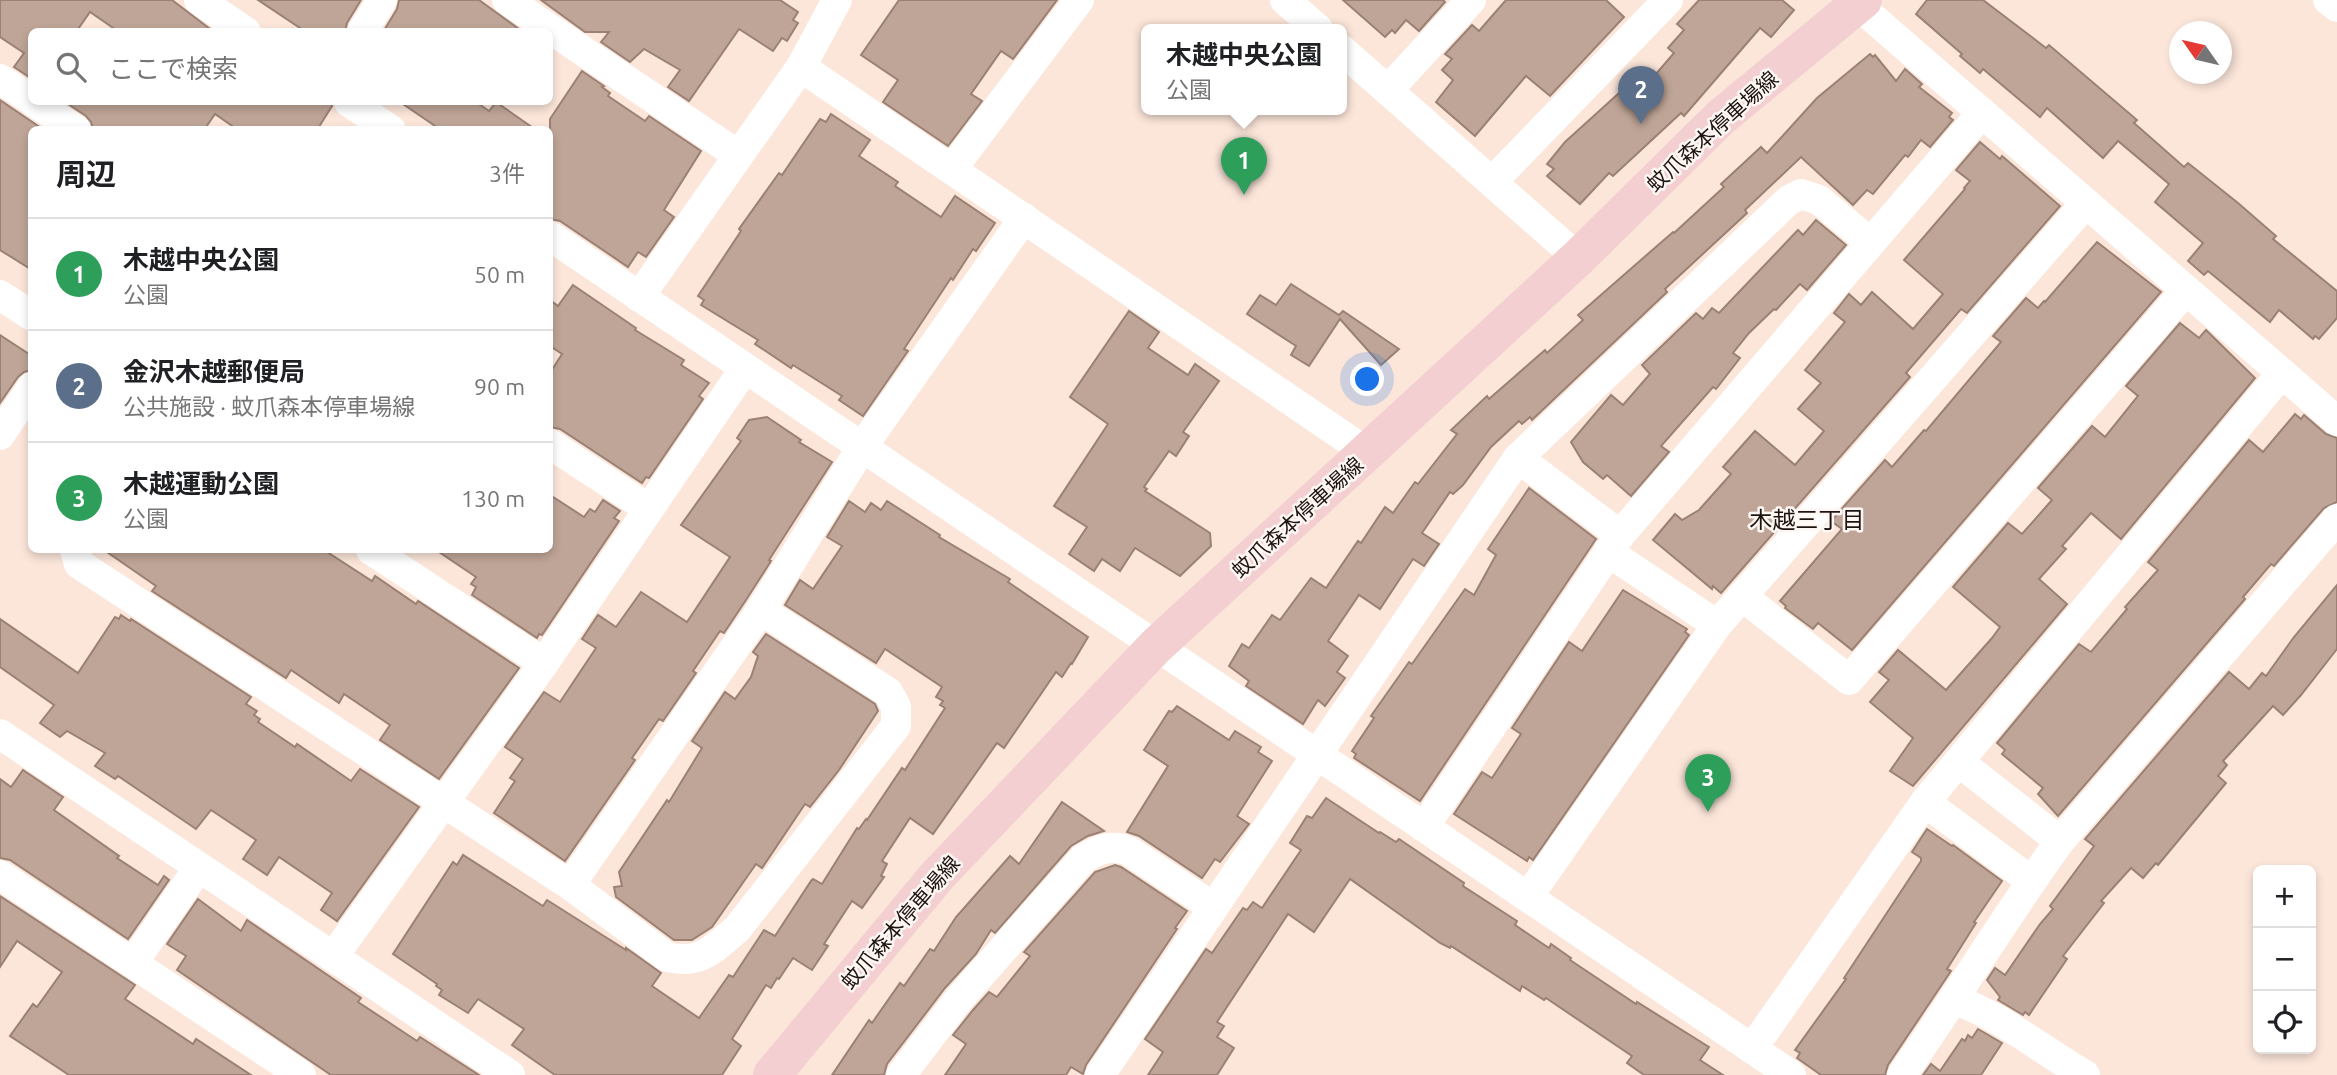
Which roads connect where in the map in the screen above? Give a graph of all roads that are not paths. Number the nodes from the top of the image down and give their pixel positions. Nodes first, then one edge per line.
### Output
1 (199, 0) edge
2 (383, 0) edge
3 (507, 0) edge
4 (1079, 0) edge
5 (1285, 0) edge
6 (1471, 0) edge
7 (1668, 0) edge
8 (2328, 0) edge
9 (836, 1) edge
10 (1858, 2) edge
11 (2337, 7) edge
12 (1312, 24) edge
13 (240, 28) edge
14 (365, 28) edge
15 (549, 28) edge
16 (553, 31) edge
17 (1347, 54) edge
18 (801, 67) junction
19 (0, 79) edge
20 (1388, 90) junction
21 (28, 98) edge
22 (39, 105) edge
23 (1982, 113) junction
24 (354, 114) edge
25 (70, 126) edge
26 (382, 126) edge
27 (738, 155) junction
28 (951, 169) junction
29 (1493, 181) junction
30 (2086, 203) junction
31 (1024, 218) junction
32 (553, 238) edge
33 (1870, 242) junction
34 (1578, 258) junction
35 (2186, 290) junction
36 (0, 295) edge
37 (639, 296) junction
38 (28, 313) edge
39 (745, 368) junction
40 (2282, 373) junction
41 (28, 393) edge
42 (2337, 421) edge
43 (0, 435) edge
44 (553, 446) edge
45 (862, 447) junction
46 (1368, 453) junction
47 (1518, 458) junction
48 (649, 509) junction
49 (2337, 519) edge
50 (1614, 543) junction
51 (76, 553) edge
52 (376, 553) edge
53 (1742, 596) junction
54 (761, 610) junction
55 (1717, 625) junction
56 (1156, 646) junction
57 (544, 663) junction
58 (0, 734) edge
59 (1316, 754) junction
60 (1959, 762) junction
61 (1925, 802) junction
62 (445, 803) junction
63 (1424, 827) junction
64 (2060, 841) junction
65 (200, 867) junction
66 (0, 875) edge
67 (2031, 881) junction
68 (570, 885) junction
69 (1528, 897) junction
70 (1213, 907) junction
71 (333, 957) junction
72 (133, 963) junction
73 (1955, 1000) junction
74 (1752, 1049) junction
75 (301, 1075) edge
76 (510, 1075) edge
77 (772, 1075) edge
78 (901, 1075) edge
79 (1100, 1075) edge
80 (1791, 1075) edge
81 (1902, 1075) edge
82 (2085, 1075) edge

1 - 13 street
2 - 14 street
3 - 15 street
4 - 28 street
5 - 12 street
6 - 20 street
7 - 29 street
8 - 11 street
9 - 18 street
10 - 23 street
10 - 34 main road, 蚊爪森本停車場線
16 - 27 street
17 - 20 street
18 - 27 street
18 - 28 street
19 - 21 street
20 - 29 street
22 - 25 street
23 - 30 street
23 - 33 street
24 - 26 street
27 - 37 street
28 - 31 street
29 - 34 street
30 - 35 street
30 - 53 street
31 - 45 street
31 - 46 street
32 - 37 street
33 - 47 street
33 - 50 street
34 - 46 main road, 蚊爪森本停車場線
35 - 40 street
35 - 53 street
36 - 38 street
37 - 39 street
39 - 45 street
39 - 48 street
40 - 42 street
40 - 60 street
41 - 43 street
44 - 48 street
45 - 54 street
45 - 56 street
46 - 56 main road, 蚊爪森本停車場線
47 - 50 street
47 - 59 street
48 - 57 street
49 - 64 street
50 - 55 street
50 - 63 street
51 - 62 street
52 - 57 street
53 - 55 street
54 - 68 street
54 - 68 street
55 - 69 street
56 - 59 street
56 - 77 main road, 蚊爪森本停車場線
57 - 62 street
58 - 65 street
59 - 63 street
59 - 70 street
60 - 61 street
60 - 64 street
61 - 67 street
61 - 74 street
62 - 68 street
62 - 71 street
63 - 69 street
64 - 67 street
65 - 71 street
65 - 72 street
66 - 72 street
67 - 73 street
69 - 74 street
70 - 78 street
70 - 79 street
71 - 76 street
72 - 75 street
73 - 81 street
73 - 82 street
74 - 80 street

